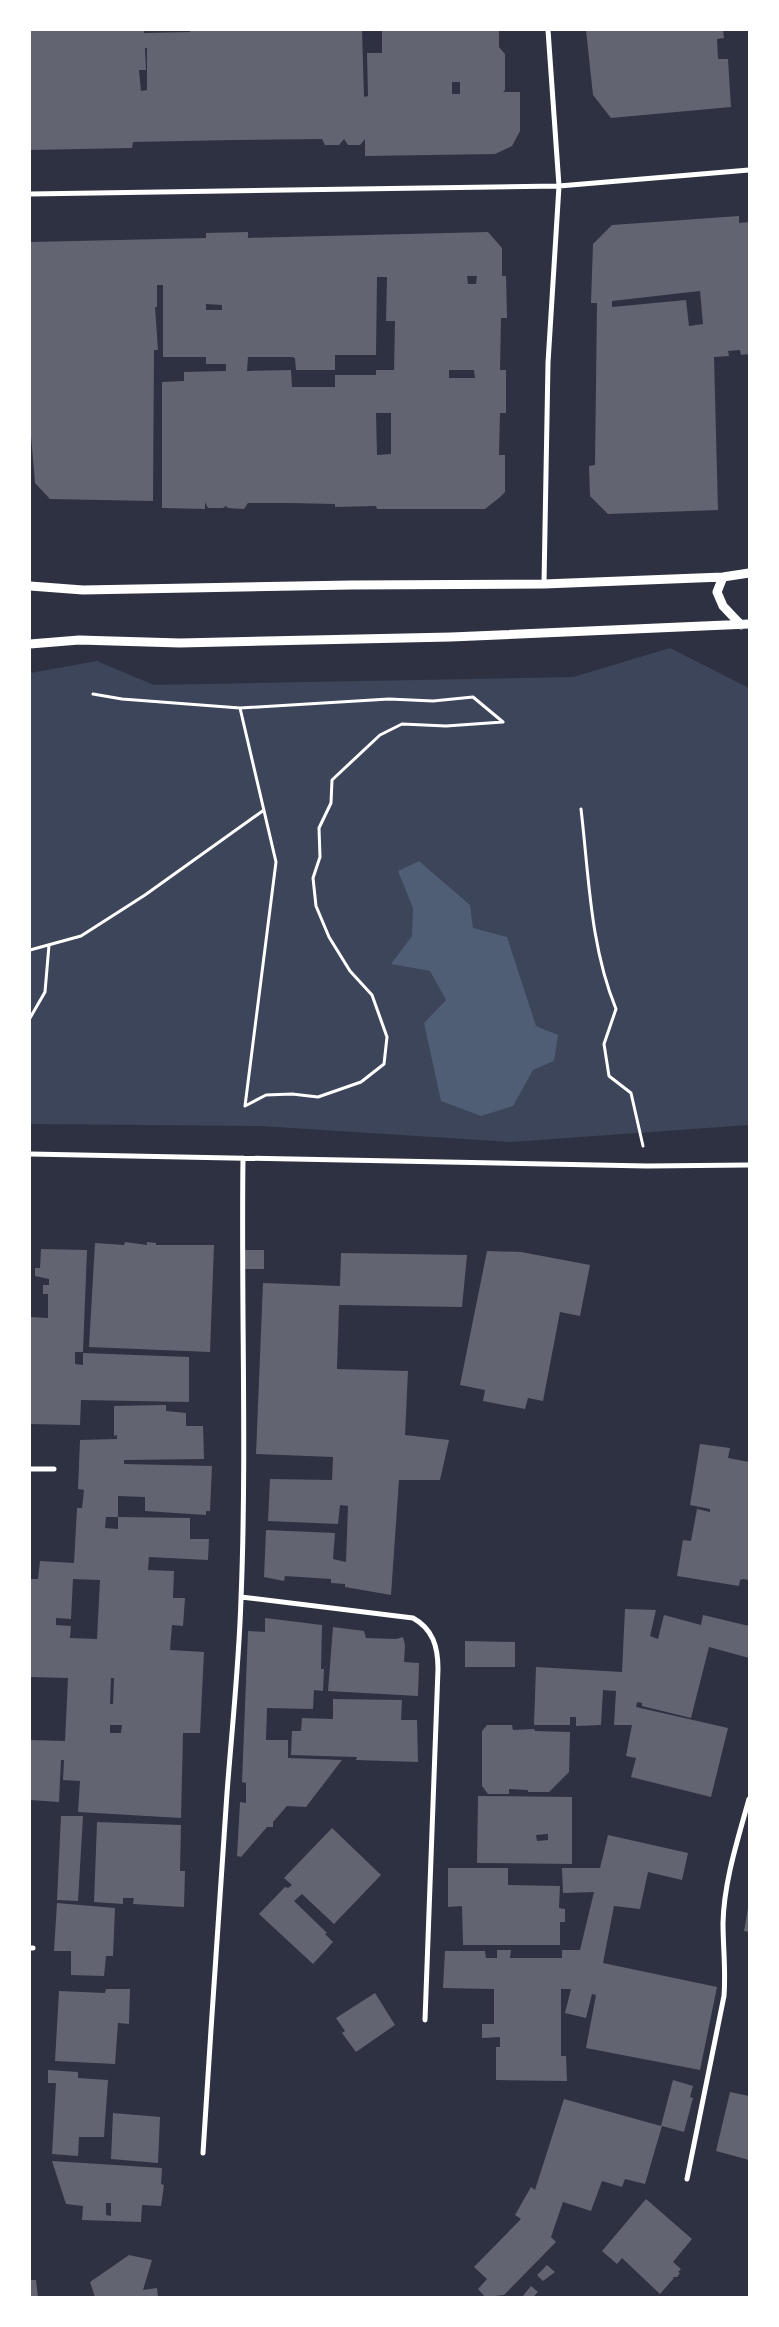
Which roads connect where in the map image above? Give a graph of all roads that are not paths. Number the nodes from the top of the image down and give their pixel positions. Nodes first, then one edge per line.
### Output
1 (548, 30) edge
2 (749, 170) edge
3 (559, 186) junction
4 (30, 194) edge
5 (749, 573) edge
6 (723, 577) junction
7 (544, 584) junction
8 (30, 586) edge
9 (746, 626) edge
10 (30, 644) edge
11 (30, 1154) edge
12 (243, 1158) junction
13 (749, 1165) edge
14 (30, 1469) edge
15 (54, 1469) dead end
16 (241, 1597) junction
17 (749, 1799) edge
18 (425, 2020) dead end
19 (202, 2153) dead end
20 (687, 2179) dead end

1 - 3 street
2 - 3 street
3 - 4 street
3 - 7 street
5 - 6 street
6 - 7 street
6 - 9 street
7 - 8 street
9 - 10 street
11 - 12 street
12 - 13 street
12 - 16 street
14 - 15 street
16 - 18 street
16 - 19 street
17 - 20 street

